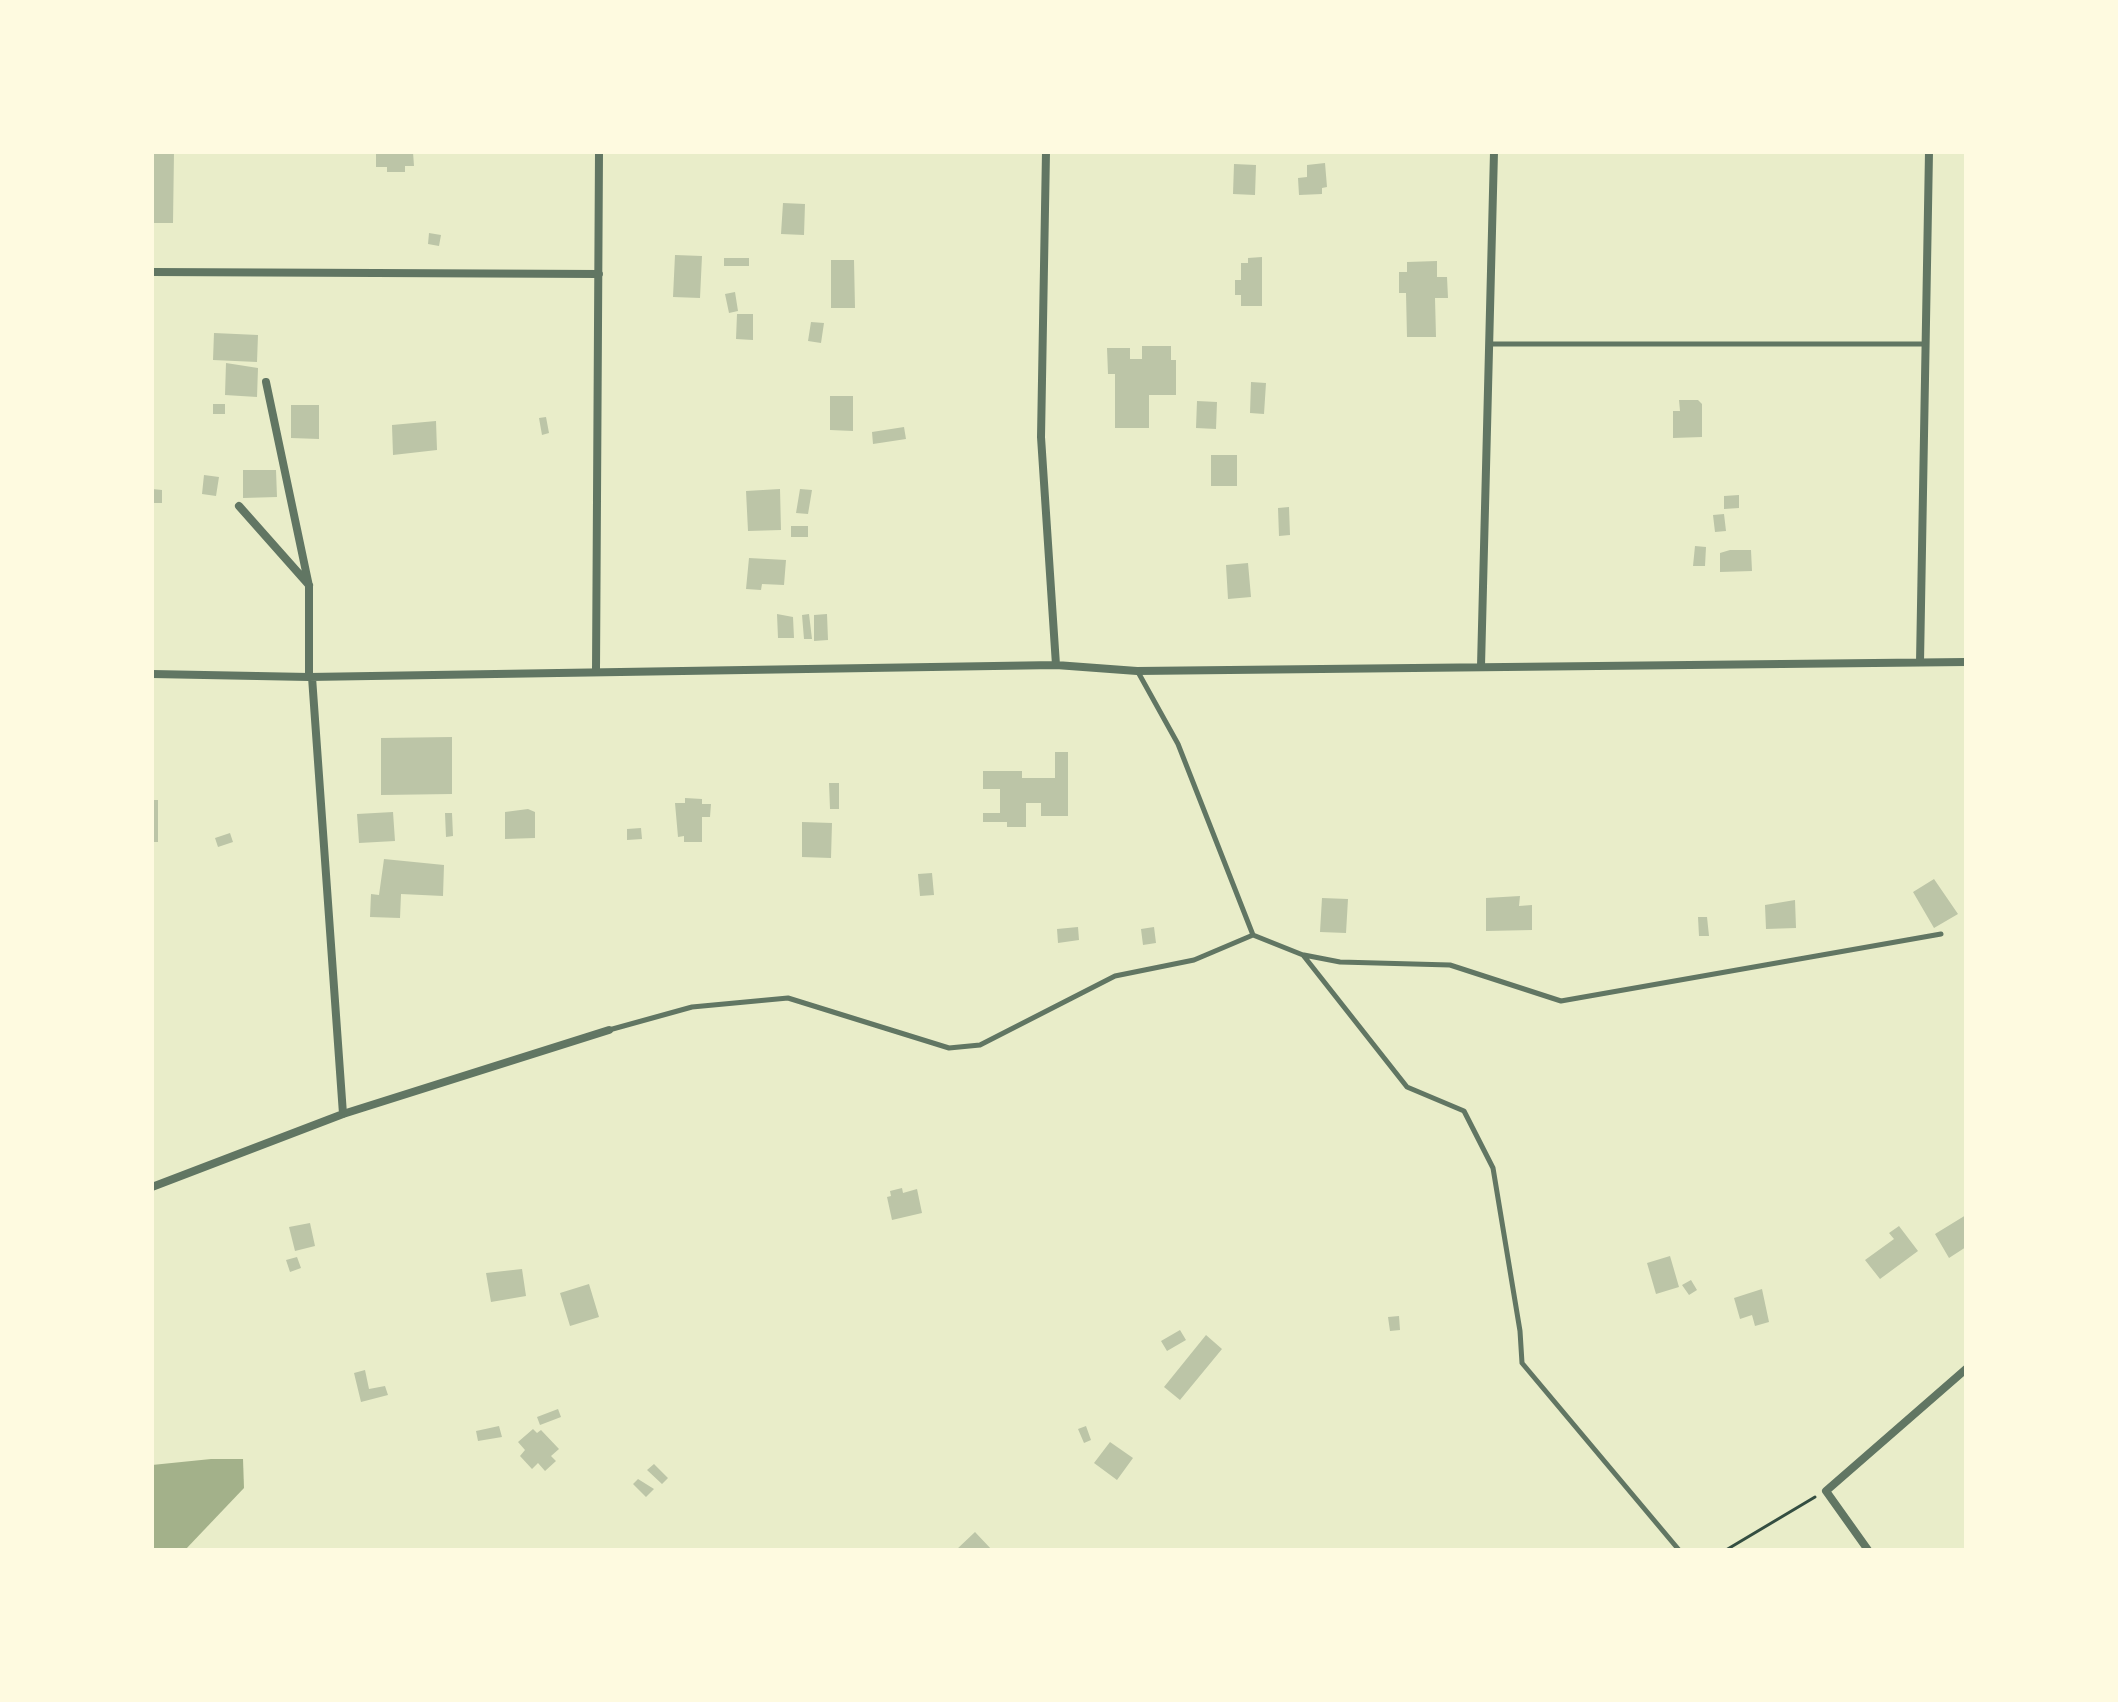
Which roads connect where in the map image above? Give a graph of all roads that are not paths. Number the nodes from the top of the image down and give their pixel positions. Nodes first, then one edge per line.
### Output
1 (599, 152) edge
2 (1046, 152) edge
3 (1494, 152) edge
4 (1929, 152) edge
5 (152, 272) edge
6 (599, 274) junction
7 (1492, 344) junction
8 (1926, 344) junction
9 (266, 382) dead end
10 (239, 506) dead end
11 (309, 586) junction
12 (1920, 662) junction
13 (1966, 662) edge
14 (1056, 665) junction
15 (1481, 666) junction
16 (596, 670) junction
17 (1137, 671) junction
18 (152, 674) edge
19 (311, 677) junction
20 (1941, 934) dead end
21 (1253, 935) junction
22 (1303, 955) junction
23 (609, 1030) joint
24 (343, 1114) junction
25 (152, 1187) edge
26 (1966, 1369) edge
27 (1679, 1550) edge
28 (1868, 1550) edge

1 - 6 street
2 - 14 street
3 - 7 street
4 - 8 street
5 - 6 street
6 - 16 street
7 - 8 lane
7 - 15 street
8 - 12 street
9 - 11 street
10 - 11 street
11 - 19 street
12 - 13 street
12 - 15 street
14 - 16 street
14 - 17 street
15 - 17 street
16 - 19 street
17 - 21 lane
18 - 19 street
19 - 24 street
20 - 22 lane
21 - 22 lane
21 - 23 lane
22 - 27 lane
23 - 24 street
24 - 25 street
26 - 28 street

